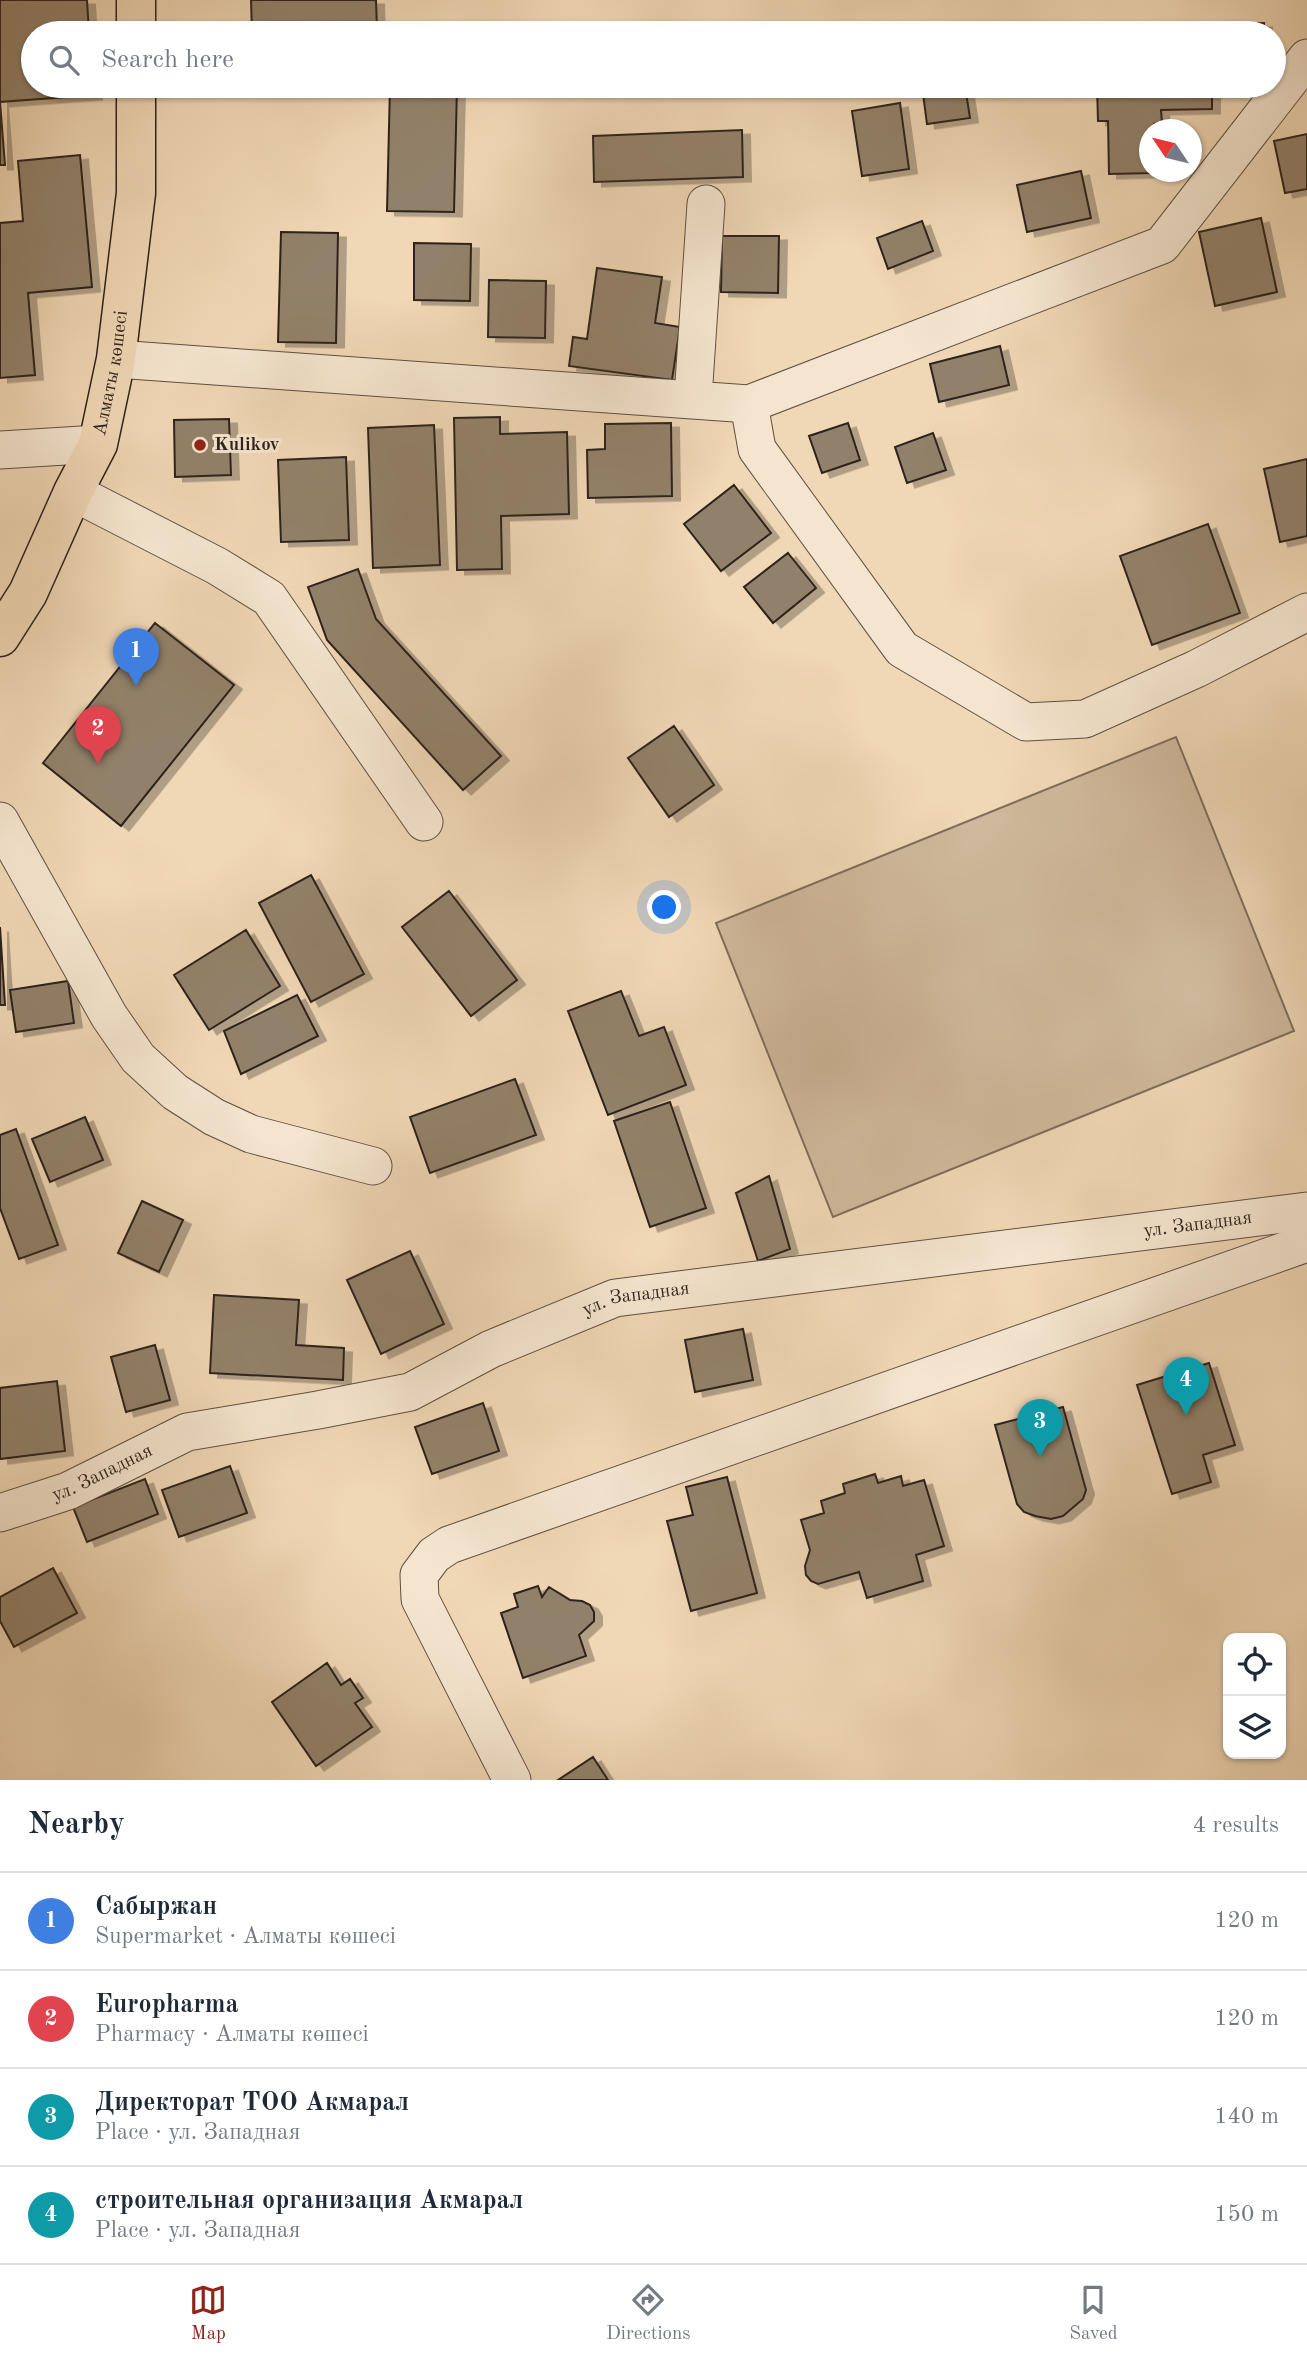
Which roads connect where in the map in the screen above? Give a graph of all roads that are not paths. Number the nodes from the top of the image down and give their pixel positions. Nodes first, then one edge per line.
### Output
1 (136, 0) edge
2 (136, 21) edge
3 (1307, 58) edge
4 (1286, 85) edge
5 (136, 98) edge
6 (1276, 98) edge
7 (706, 204) dead end
8 (116, 359) junction
9 (693, 398) junction
10 (749, 404) junction
11 (97, 444) junction
12 (0, 450) edge
13 (74, 492) junction
14 (1307, 612) edge
15 (0, 637) edge
16 (0, 821) edge
17 (424, 822) dead end
18 (373, 1166) dead end
19 (1307, 1211) edge
20 (1307, 1243) edge
21 (0, 1513) edge
22 (512, 1780) edge

1 - 2 main road
3 - 4 street
5 - 8 main road, Алматы көшесі
6 - 10 street
7 - 9 street
8 - 9 street
8 - 11 main road, Алматы көшесі
9 - 10 street
10 - 14 street
11 - 12 street
11 - 13 main road, Алматы көшесі
13 - 15 main road, Алматы көшесі
13 - 17 street
16 - 18 street
19 - 21 street, ул. Западная
20 - 22 street

